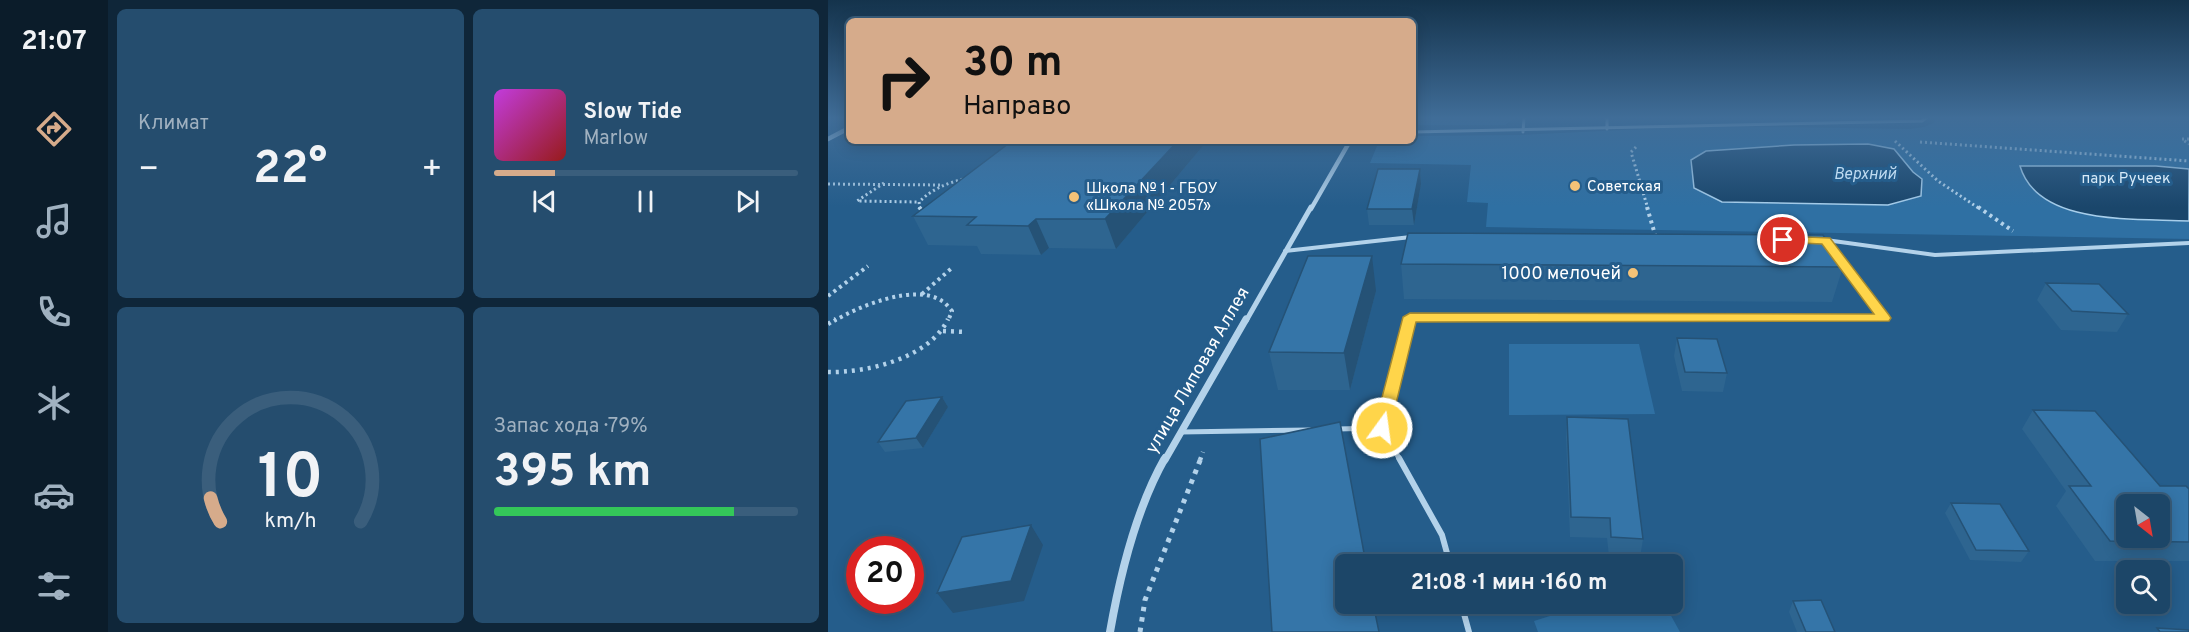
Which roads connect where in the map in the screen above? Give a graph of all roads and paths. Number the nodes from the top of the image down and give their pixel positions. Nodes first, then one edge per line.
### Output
1 (1346, 147) edge
2 (1636, 147) edge
3 (1902, 147) edge
4 (1978, 147) edge
5 (2189, 160) edge
6 (970, 177) edge
7 (884, 183) junction
8 (828, 184) edge
9 (943, 185) junction
10 (920, 202) junction
11 (934, 215) edge
12 (1413, 236) edge
13 (1656, 238) edge
14 (1815, 240) edge
15 (1826, 240) junction
16 (2189, 243) edge
17 (2040, 249) junction
18 (1285, 251) junction
19 (868, 266) dead end
20 (953, 267) dead end
21 (921, 295) junction
22 (828, 296) edge
23 (828, 324) edge
24 (942, 331) junction
25 (966, 332) dead end
26 (829, 374) edge
27 (1382, 428) junction
28 (1326, 429) edge
29 (1314, 430) edge
30 (1180, 432) junction
31 (1447, 554) edge
32 (1464, 614) edge
33 (1110, 632) edge
34 (1469, 632) edge

1 - 18 street, улица Липовая Аллея
2 - 13 path
3 - 17 path
4 - 5 path
6 - 9 path
7 - 8 path
7 - 9 path
7 - 10 path
9 - 10 path
10 - 11 path
12 - 18 lane
14 - 15 lane
15 - 17 lane
15 - 27 lane
16 - 17 lane
18 - 30 street, улица Липовая Аллея
19 - 22 path
20 - 21 path
21 - 23 path
21 - 24 path
24 - 25 path
24 - 26 path
27 - 28 lane
27 - 31 lane
29 - 30 lane
30 - 33 street, улица Липовая Аллея
32 - 34 lane

